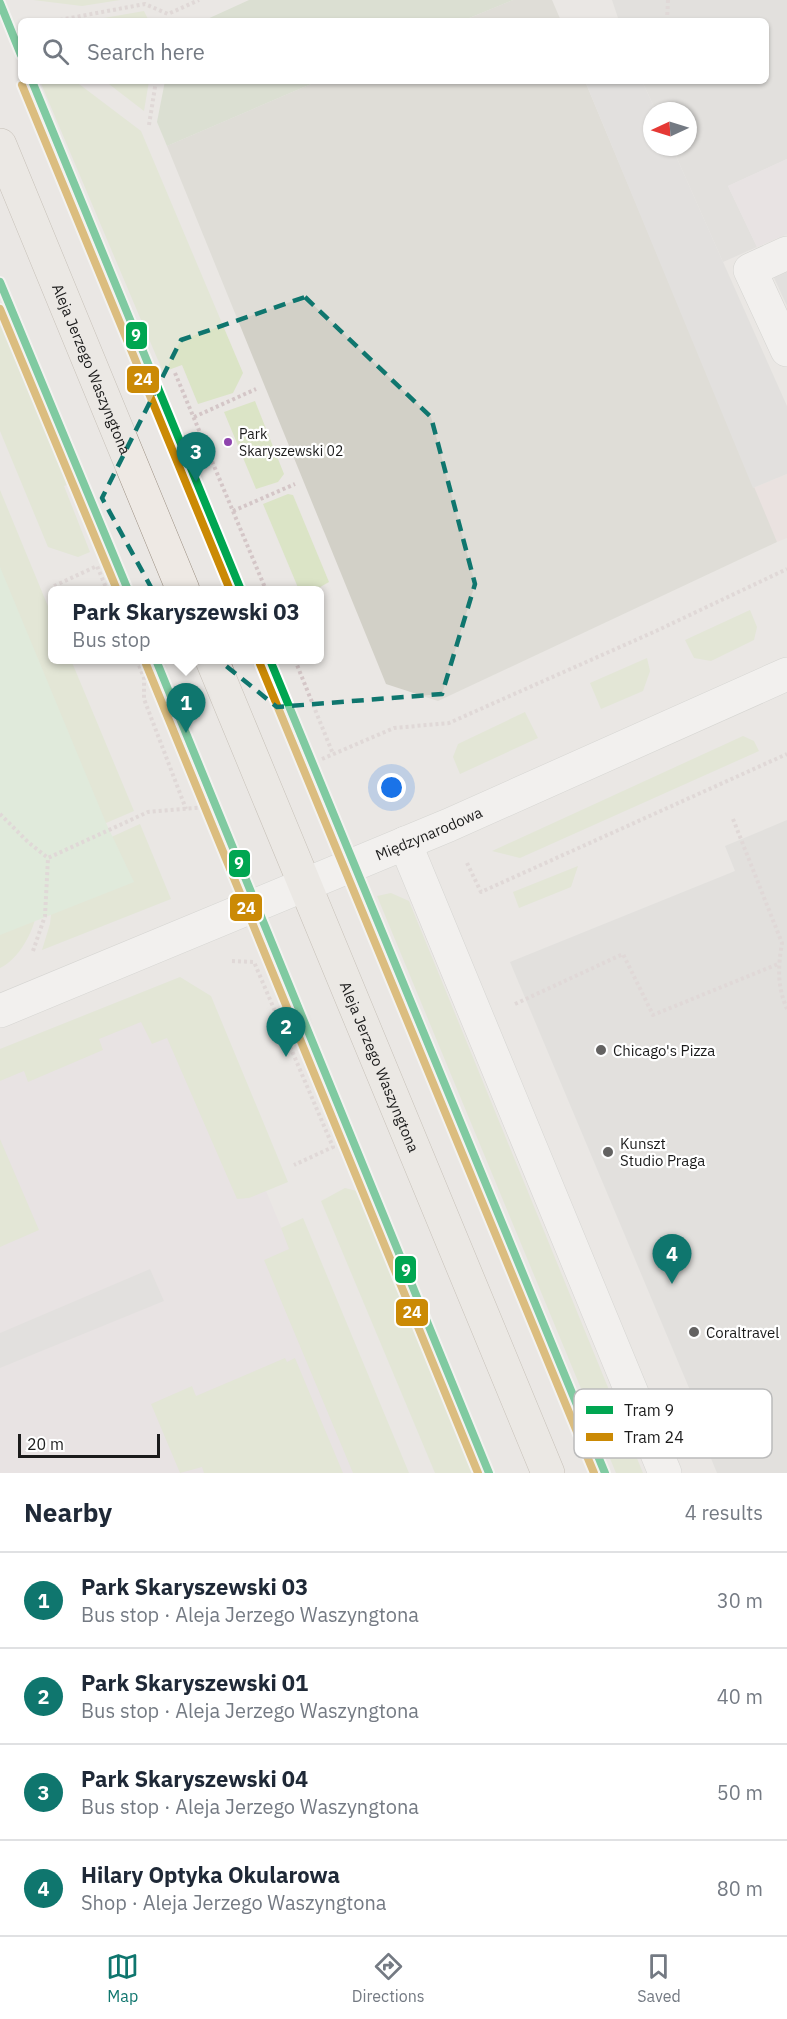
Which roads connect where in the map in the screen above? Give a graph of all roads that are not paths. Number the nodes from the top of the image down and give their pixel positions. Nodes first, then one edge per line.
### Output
1 (0, 145) edge
2 (787, 254) edge
3 (787, 350) edge
4 (181, 586) edge
5 (214, 664) edge
6 (787, 674) edge
7 (405, 843) junction
8 (306, 886) junction
9 (0, 1011) edge
10 (630, 1389) edge
11 (659, 1458) edge
12 (548, 1473) edge
13 (665, 1473) edge

1 - 4 main road, Aleja Jerzego Waszyngtona
2 - 3 street
5 - 8 main road, Aleja Jerzego Waszyngtona
6 - 7 street, Międzynarodowa
7 - 8 street, Międzynarodowa
7 - 10 street
8 - 9 street, Międzynarodowa
8 - 12 main road, Aleja Jerzego Waszyngtona
11 - 13 street

